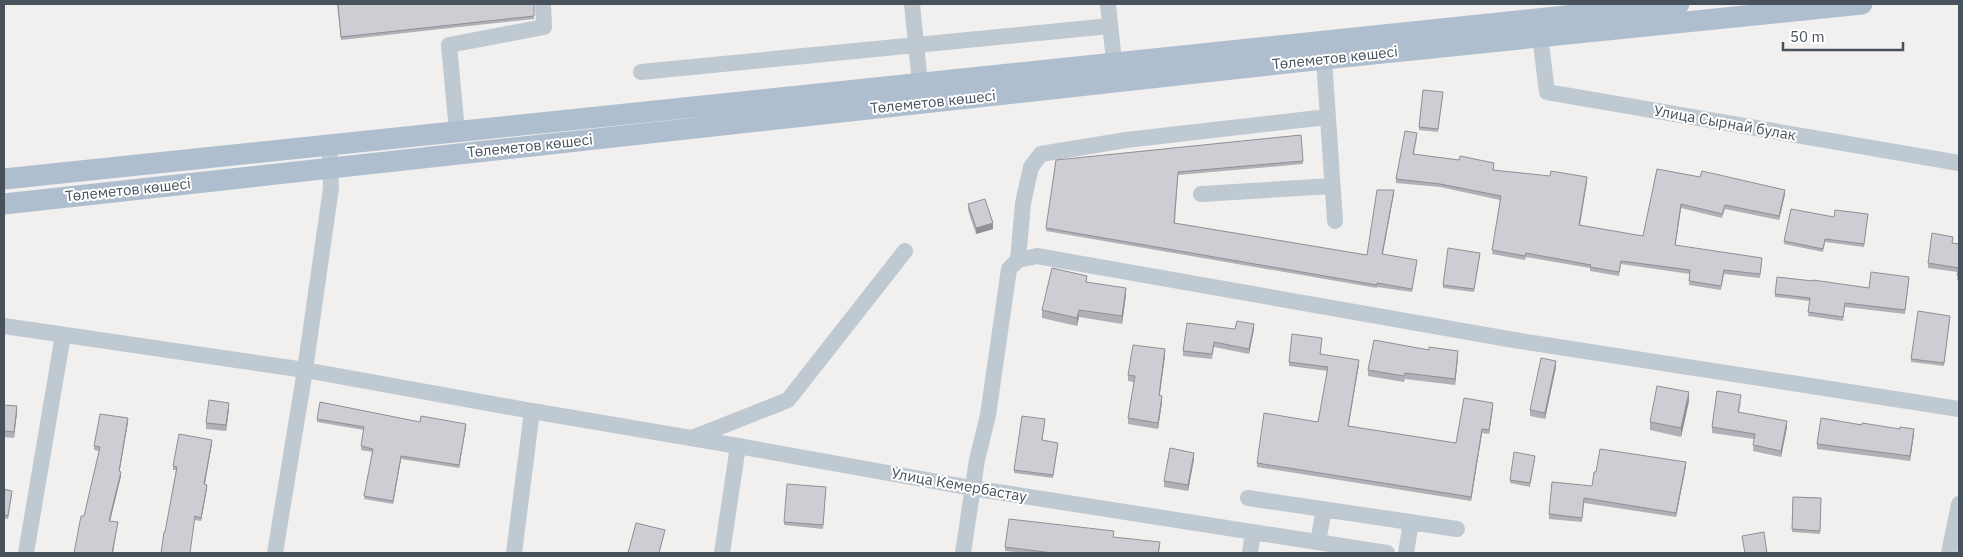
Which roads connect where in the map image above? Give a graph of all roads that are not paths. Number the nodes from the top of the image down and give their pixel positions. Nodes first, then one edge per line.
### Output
1 (543, 4) edge
2 (912, 4) edge
3 (1108, 4) edge
4 (1680, 4) edge
5 (1862, 4) edge
6 (1110, 26) junction
7 (1540, 36) junction
8 (916, 44) junction
9 (1324, 59) junction
10 (1114, 62) junction
11 (641, 72) dead end
12 (920, 83) junction
13 (1328, 117) junction
14 (457, 132) junction
15 (329, 146) junction
16 (1959, 163) edge
17 (331, 168) junction
18 (4, 179) edge
19 (1332, 186) junction
20 (1202, 194) dead end
21 (4, 204) edge
22 (1335, 222) dead end
23 (905, 251) dead end
24 (1018, 260) junction
25 (4, 326) edge
26 (63, 334) junction
27 (305, 370) junction
28 (1959, 408) edge
29 (532, 412) junction
30 (692, 438) junction
31 (738, 446) junction
32 (972, 488) junction
33 (1248, 498) dead end
34 (1959, 504) edge
35 (1324, 509) junction
36 (1411, 522) junction
37 (1457, 529) dead end
38 (1253, 532) junction
39 (1318, 542) junction
40 (26, 553) edge
41 (275, 553) edge
42 (514, 553) edge
43 (722, 553) edge
44 (963, 553) edge
45 (1250, 553) edge
46 (1388, 553) edge
47 (1406, 553) edge
48 (1949, 553) edge

1 - 14 street
2 - 8 street
3 - 6 street
4 - 10 main road, Төлеметов көшесі
5 - 7 main road, Төлеметов көшесі
6 - 8 street
6 - 10 street
7 - 9 main road, Төлеметов көшесі
7 - 16 street, Улица Сырнай булак
8 - 11 street
8 - 12 street
9 - 13 street
9 - 17 main road, Төлеметов көшесі
10 - 12 main road, Төлеметов көшесі
12 - 14 main road, Төлеметов көшесі
13 - 19 street
13 - 24 street
14 - 15 main road, Төлеметов көшесі
15 - 17 street
15 - 18 main road, Төлеметов көшесі
17 - 21 main road, Төлеметов көшесі
17 - 27 street
19 - 20 street
19 - 22 street
23 - 30 street
24 - 28 street
24 - 32 street
25 - 26 street, Улица Кемербастау
26 - 27 street, Улица Кемербастау
26 - 40 street
27 - 29 street, Улица Кемербастау
27 - 41 street
29 - 30 street, Улица Кемербастау
29 - 42 street
30 - 31 street, Улица Кемербастау
31 - 32 street, Улица Кемербастау
31 - 43 street
32 - 38 street, Улица Кемербастау
32 - 44 street
33 - 35 street
34 - 48 street
35 - 36 street
35 - 39 street
36 - 37 street
36 - 47 street
38 - 39 street, Улица Кемербастау
38 - 45 street
39 - 46 street, Улица Кемербастау

